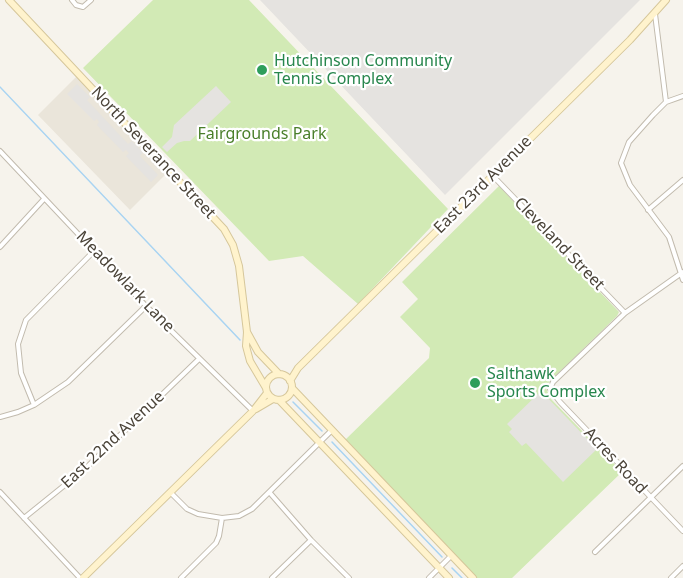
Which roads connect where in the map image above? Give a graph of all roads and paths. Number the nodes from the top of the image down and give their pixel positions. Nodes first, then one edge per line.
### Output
1 (9, 0) edge
2 (72, 0) edge
3 (91, 0) edge
4 (666, 0) edge
5 (655, 14) junction
6 (683, 96) edge
7 (666, 102) junction
8 (1, 153) edge
9 (493, 176) junction
10 (683, 180) edge
11 (44, 199) junction
12 (648, 210) junction
13 (0, 247) edge
14 (95, 250) junction
15 (682, 273) edge
16 (683, 280) edge
17 (146, 306) junction
18 (625, 313) junction
19 (247, 332) junction
20 (198, 359) junction
21 (298, 368) junction
22 (280, 374) junction
23 (291, 384) junction
24 (266, 390) junction
25 (276, 400) junction
26 (34, 405) junction
27 (253, 411) junction
28 (0, 417) edge
29 (332, 430) junction
30 (320, 442) junction
31 (683, 466) edge
32 (0, 492) edge
33 (170, 492) junction
34 (270, 493) junction
35 (651, 498) junction
36 (24, 518) junction
37 (222, 518) junction
38 (683, 531) edge
39 (311, 540) junction
40 (595, 552) dead end
41 (452, 556) junction
42 (683, 566) edge
43 (439, 568) junction
44 (81, 578) edge
45 (181, 578) edge
46 (272, 578) edge
47 (349, 578) edge
48 (429, 578) edge
49 (448, 578) edge
50 (473, 578) edge
51 (671, 578) edge

1 - 19 street, North Severance Street
2 - 3 street
4 - 5 street, East 23rd Avenue
5 - 7 street
5 - 9 street, East 23rd Avenue
6 - 7 street
7 - 12 street
8 - 11 street, Meadowlark Lane
9 - 18 street, Cleveland Street
9 - 21 street, East 23rd Avenue
10 - 12 street
11 - 13 street
11 - 14 street, Meadowlark Lane
12 - 15 street
14 - 17 street, Meadowlark Lane
14 - 26 street
15 - 16 street
15 - 18 street
17 - 20 street, Meadowlark Lane
17 - 26 street
18 - 35 street, Acres Road
19 - 22 street, North Severance Street
19 - 24 street, North Severance Street
20 - 27 street, Meadowlark Lane
20 - 36 street, East 22nd Avenue
21 - 22 street, East 23rd Avenue
21 - 23 street, East 23rd Avenue
22 - 23 street
22 - 24 street
23 - 25 street
23 - 29 street
24 - 25 street
24 - 27 street
25 - 27 street
25 - 30 street
26 - 28 street
27 - 33 street
29 - 30 street
29 - 41 street
30 - 34 street
30 - 43 street
31 - 35 street
32 - 36 street
33 - 37 street
33 - 44 street
34 - 37 street
34 - 39 street
35 - 38 street, Acres Road
35 - 40 street
36 - 44 street
37 - 45 street
39 - 46 street
39 - 47 street
41 - 43 street
41 - 50 street
42 - 51 street
43 - 48 street
43 - 49 street

